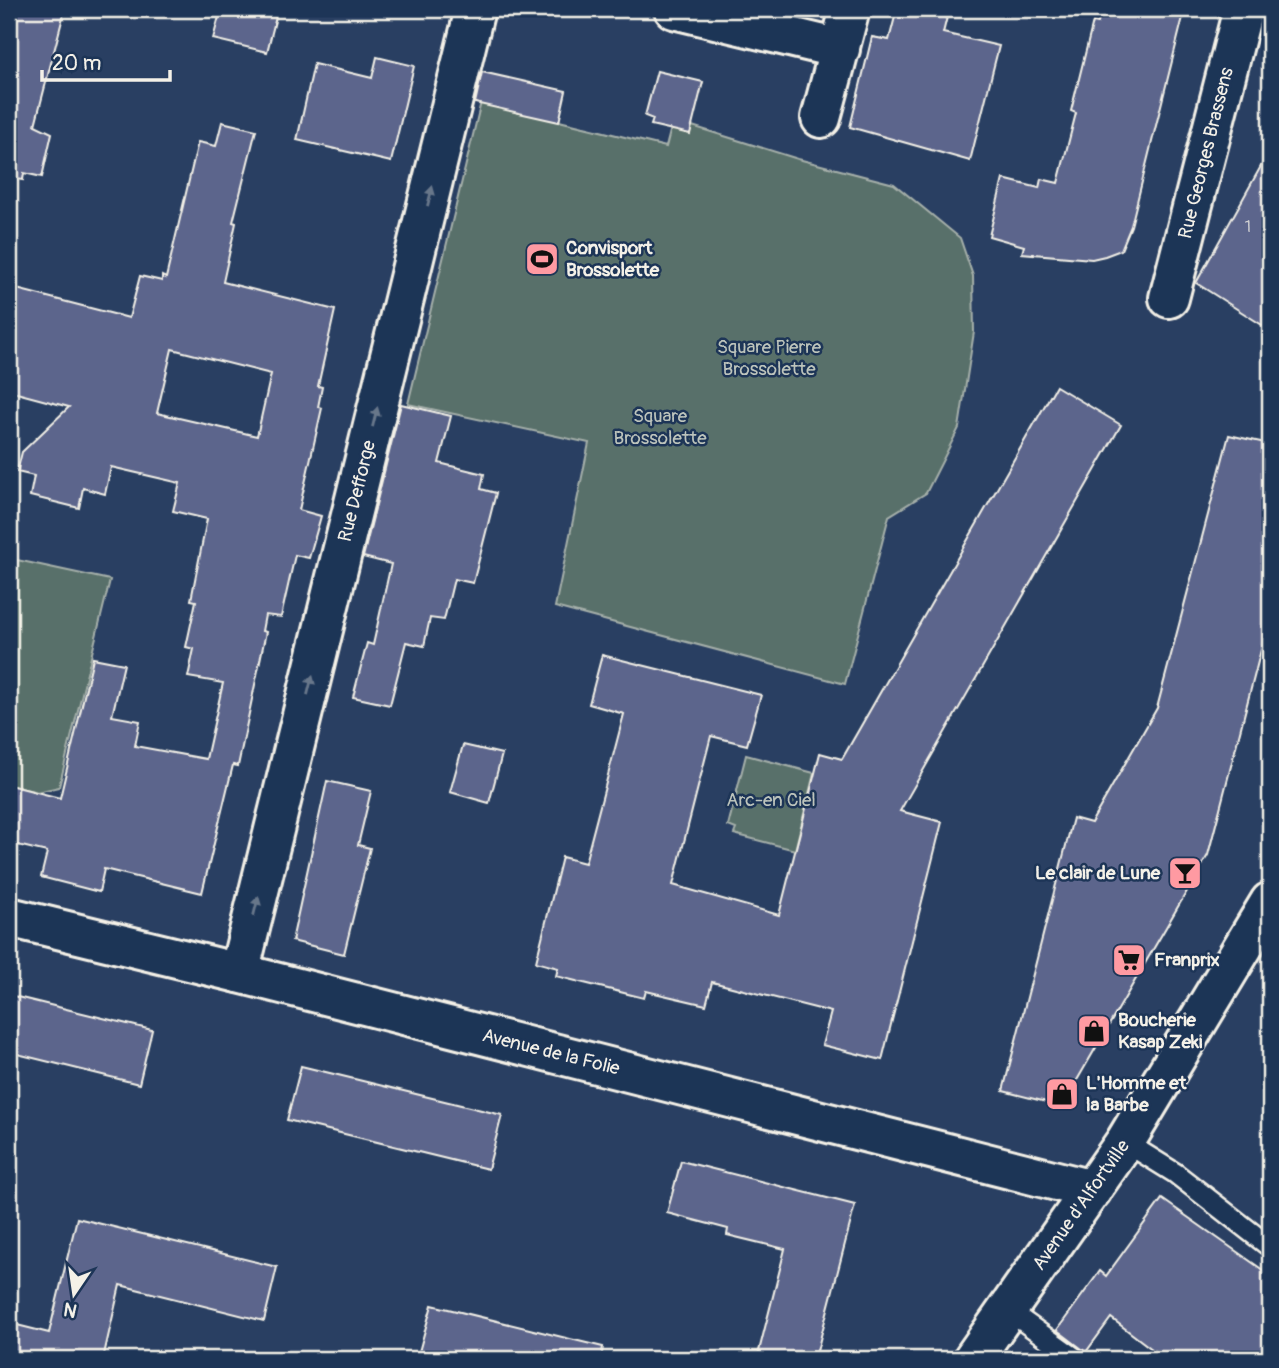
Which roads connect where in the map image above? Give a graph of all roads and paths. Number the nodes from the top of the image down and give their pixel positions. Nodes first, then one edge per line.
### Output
1 (475, 9) edge
2 (674, 9) edge
3 (850, 9) edge
4 (1243, 9) edge
5 (840, 49) junction
6 (821, 118) dead end
7 (1164, 304) dead end
8 (1270, 902) edge
9 (9, 917) edge
10 (239, 972) junction
11 (1125, 1142) junction
12 (1092, 1190) junction
13 (1270, 1247) edge
14 (1009, 1311) junction
15 (973, 1359) edge
16 (1076, 1359) edge

10 -> 1 street, Rue Defforge
2 - 5 street
3 - 5 street
4 - 7 street, Rue Georges Brassens
5 - 6 street
8 - 11 street, Avenue d'Alfortville
9 - 10 street, Avenue de la Folie
10 - 12 street, Avenue de la Folie
11 - 12 street, Avenue d'Alfortville
11 - 13 lane
12 - 14 street, Avenue d'Alfortville
14 - 15 street, Avenue d'Alfortville
14 - 16 lane

